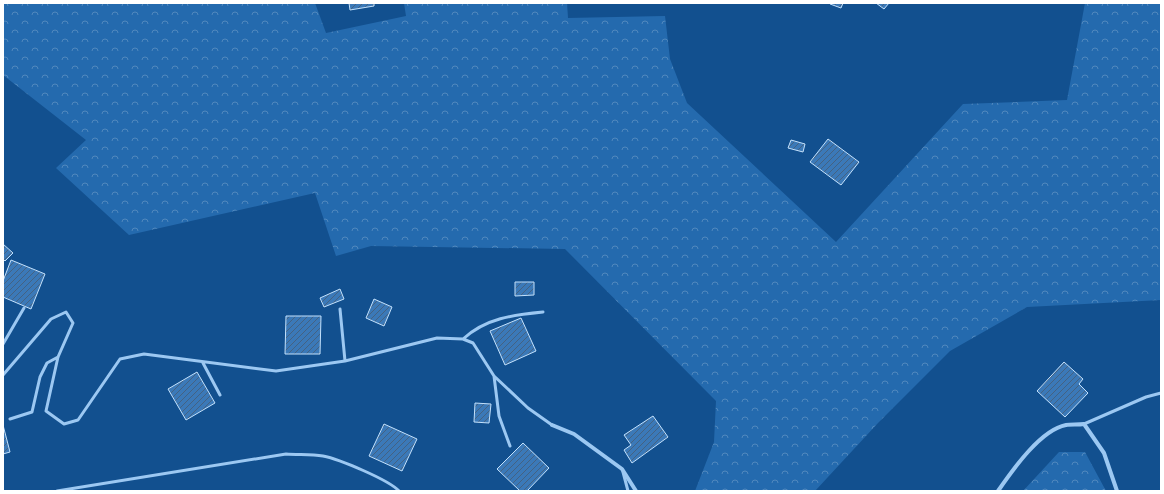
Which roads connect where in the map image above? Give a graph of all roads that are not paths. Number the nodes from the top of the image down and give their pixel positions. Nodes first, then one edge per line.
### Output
1 (24, 308) dead end
2 (340, 309) dead end
3 (543, 312) dead end
4 (463, 339) junction
5 (3, 344) edge
6 (58, 357) junction
7 (345, 361) junction
8 (203, 362) junction
9 (3, 375) edge
10 (494, 376) junction
11 (1161, 393) edge
12 (220, 395) dead end
13 (10, 419) dead end
14 (1084, 424) junction
15 (552, 425) joint
16 (510, 446) dead end
17 (622, 468) junction
18 (57, 491) edge
19 (399, 491) edge
20 (628, 491) edge
21 (636, 491) edge
22 (998, 491) edge
23 (1117, 491) edge

1 - 5 lane
2 - 7 lane
3 - 4 lane
4 - 7 lane
4 - 10 lane
6 - 8 lane
6 - 9 lane
6 - 13 lane
7 - 8 lane
8 - 12 lane
10 - 15 lane
10 - 16 lane
11 - 14 lane
14 - 22 street
14 - 23 street
15 - 17 street
17 - 20 lane
17 - 21 street
18 - 19 lane

